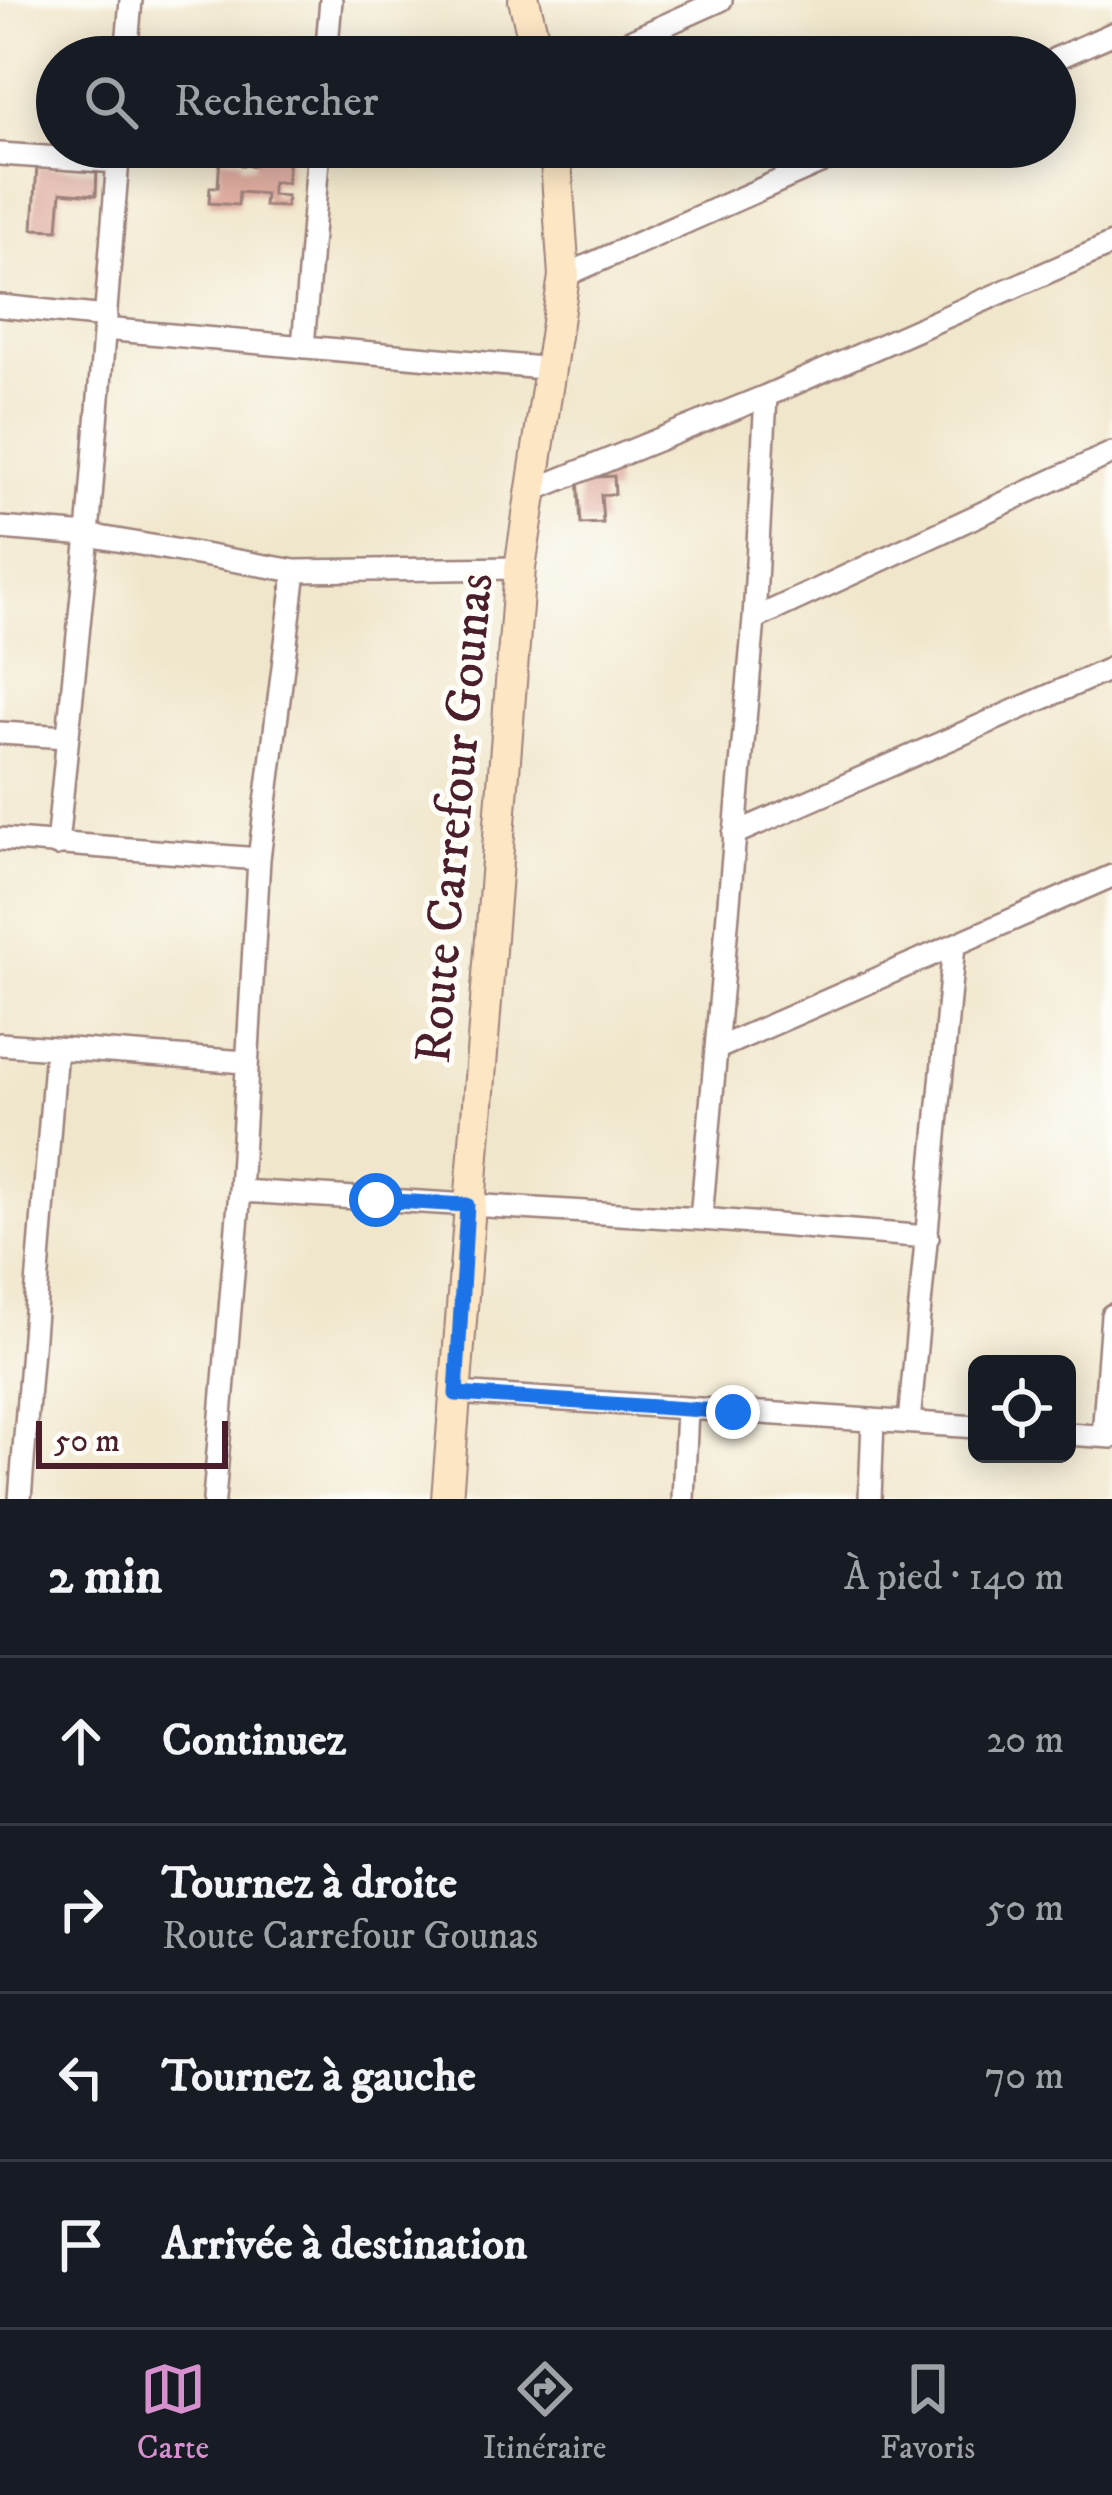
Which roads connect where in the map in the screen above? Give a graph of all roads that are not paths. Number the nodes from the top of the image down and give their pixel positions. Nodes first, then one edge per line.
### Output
1 (131, 0) edge
2 (331, 0) edge
3 (524, 0) edge
4 (721, 0) edge
5 (1112, 34) edge
6 (128, 36) edge
7 (328, 36) edge
8 (533, 36) edge
9 (641, 36) edge
10 (1076, 50) edge
11 (0, 154) edge
12 (36, 154) edge
13 (117, 168) edge
14 (317, 168) edge
15 (556, 168) edge
16 (808, 168) edge
17 (1112, 244) edge
18 (564, 276) junction
19 (0, 306) edge
20 (105, 323) junction
21 (303, 347) junction
22 (553, 369) junction
23 (766, 396) junction
24 (1112, 453) edge
25 (534, 490) junction
26 (0, 528) edge
27 (88, 535) junction
28 (520, 568) junction
29 (295, 571) junction
30 (754, 619) junction
31 (1112, 668) edge
32 (0, 733) edge
33 (68, 737) junction
34 (734, 833) junction
35 (0, 839) edge
36 (57, 844) junction
37 (259, 859) junction
38 (1112, 876) edge
39 (954, 945) junction
40 (0, 1045) edge
41 (56, 1049) junction
42 (716, 1049) junction
43 (246, 1062) junction
44 (239, 1191) junction
45 (467, 1205) junction
46 (701, 1219) junction
47 (928, 1237) junction
48 (1112, 1315) edge
49 (456, 1394) junction
50 (686, 1409) junction
51 (873, 1420) junction
52 (909, 1422) junction
53 (968, 1426) edge
54 (1076, 1435) edge
55 (1108, 1437) edge
56 (20, 1499) edge
57 (214, 1499) edge
58 (447, 1499) edge
59 (683, 1499) edge
60 (871, 1499) edge

1 - 6 street
2 - 7 street
3 - 8 main road
4 - 9 street
5 - 10 street
11 - 12 street
13 - 20 street
14 - 21 street
15 - 18 main road, Route Carrefour Gounas
16 - 18 street
17 - 23 street
18 - 22 main road, Route Carrefour Gounas
19 - 20 street
20 - 21 street
20 - 27 street
21 - 22 street
22 - 25 main road, Route Carrefour Gounas
23 - 25 street
23 - 30 street
24 - 30 street
25 - 28 main road, Route Carrefour Gounas
26 - 27 street
27 - 29 street
27 - 33 street
28 - 29 street
28 - 45 main road, Route Carrefour Gounas
29 - 37 street
30 - 34 street
31 - 34 street
32 - 33 street
33 - 36 street
34 - 42 street
35 - 36 street
36 - 37 street
37 - 43 street
38 - 39 street
39 - 42 street
39 - 47 street
40 - 41 street
41 - 43 street
41 - 56 street
42 - 46 street
43 - 44 street
44 - 45 street
44 - 57 street
45 - 46 street
45 - 49 main road, Route Carrefour Gounas
46 - 47 street
47 - 52 street
48 - 55 street
49 - 50 street
49 - 58 main road, Route Carrefour Gounas
50 - 51 street
50 - 59 street
51 - 52 street
51 - 60 street
52 - 53 street
54 - 55 street

